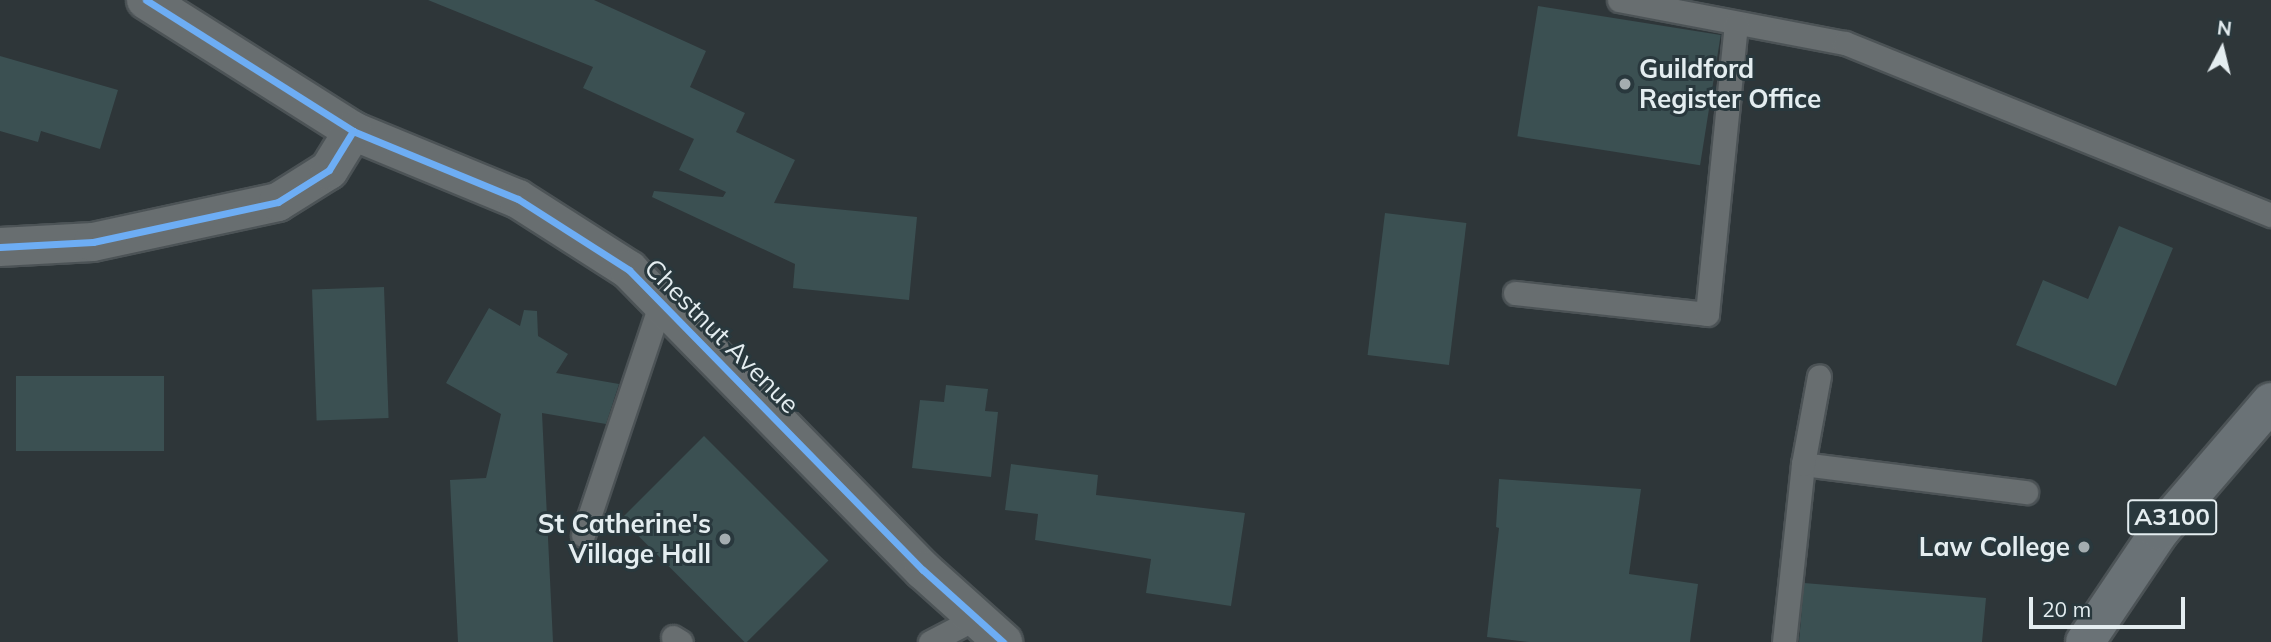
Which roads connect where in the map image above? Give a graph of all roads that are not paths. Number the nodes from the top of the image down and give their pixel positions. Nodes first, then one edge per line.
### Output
1 (146, 0) edge
2 (1619, 0) edge
3 (1736, 23) junction
4 (353, 131) junction
5 (2271, 215) edge
6 (0, 247) edge
7 (1514, 293) dead end
8 (661, 302) junction
9 (1819, 376) dead end
10 (2271, 402) edge
11 (1803, 464) junction
12 (2026, 492) dead end
13 (583, 535) dead end
14 (989, 630) edge
15 (930, 642) edge
16 (1784, 642) edge
17 (2085, 642) edge

1 - 4 street, Chestnut Avenue
2 - 3 lane
3 - 5 lane
3 - 7 lane
4 - 6 street
4 - 8 street, Chestnut Avenue
8 - 13 lane
8 - 14 street, Chestnut Avenue
9 - 11 lane
10 - 17 main road, A3100
11 - 12 lane
11 - 16 lane
14 - 15 lane

